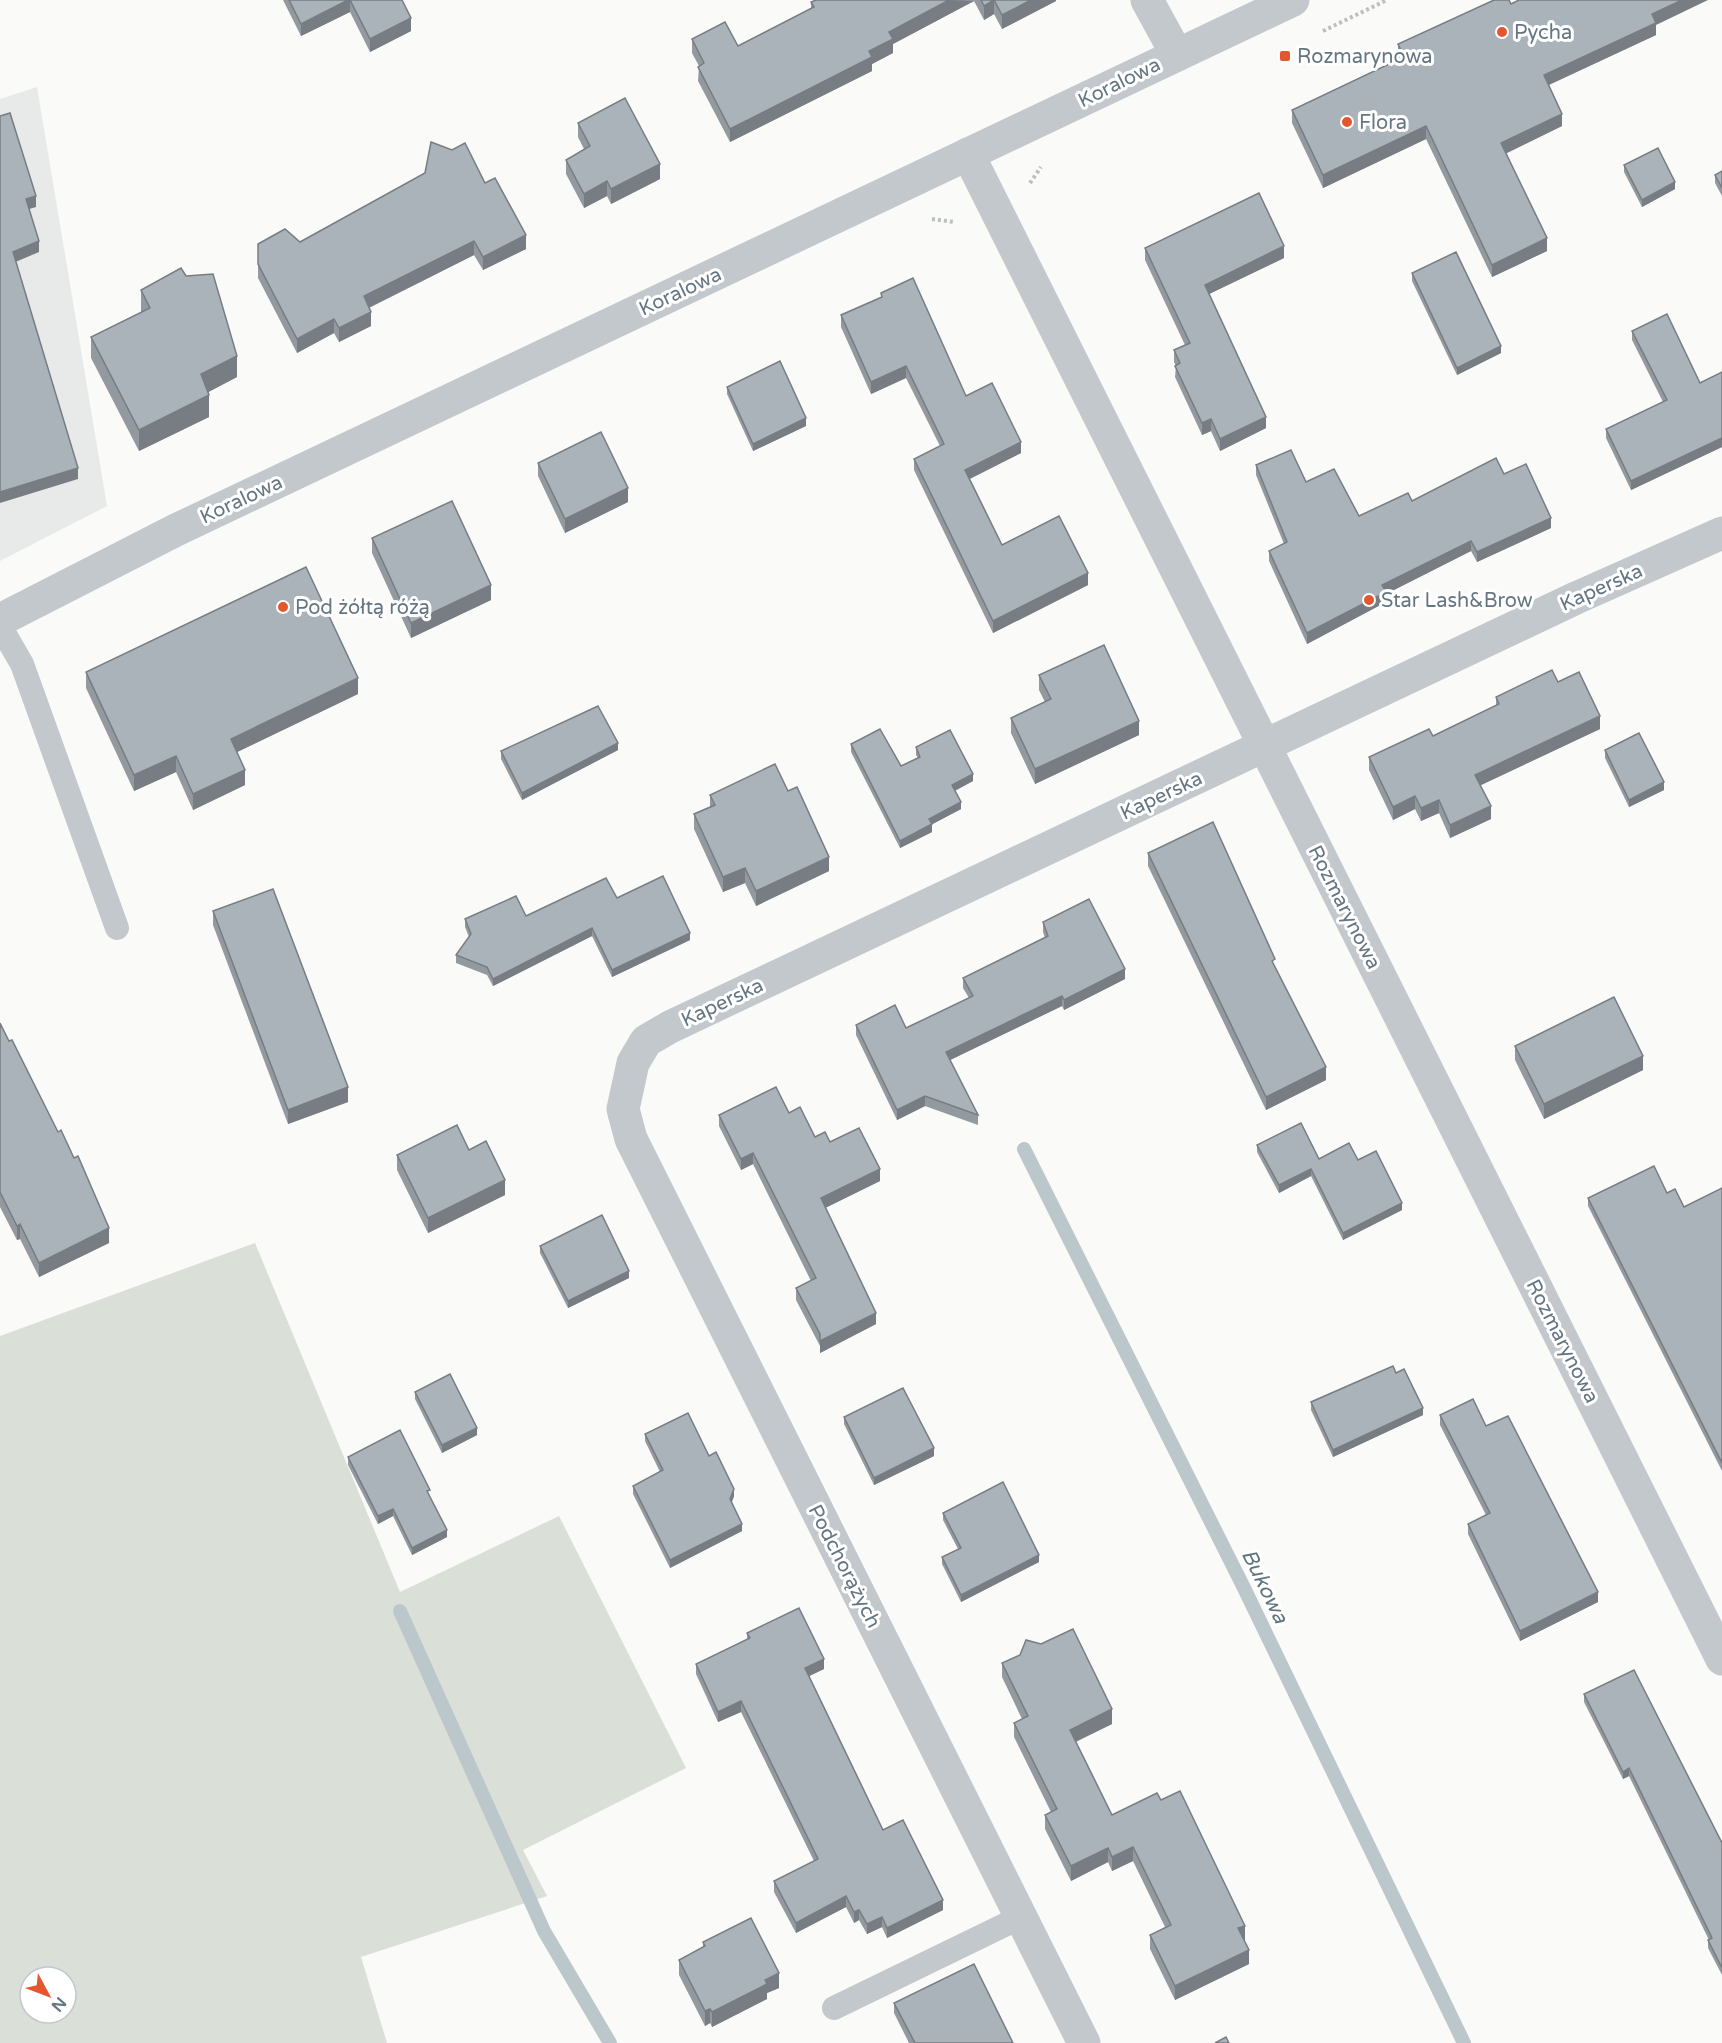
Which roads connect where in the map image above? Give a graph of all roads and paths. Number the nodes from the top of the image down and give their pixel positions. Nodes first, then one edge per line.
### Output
1 (1147, 0) edge
2 (1293, 0) edge
3 (1387, 0) edge
4 (1316, 34) dead end
5 (1177, 55) junction
6 (968, 154) junction
7 (1050, 161) dead end
8 (1028, 191) dead end
9 (1722, 533) edge
10 (0, 620) edge
11 (0, 626) edge
12 (1265, 746) junction
13 (117, 928) dead end
14 (627, 1084) joint
15 (1722, 1659) edge
16 (1021, 1917) junction
17 (834, 2008) dead end
18 (1084, 2043) edge

1 - 5 street
2 - 5 street, Koralowa
3 - 4 path
5 - 6 street, Koralowa
6 - 10 street, Koralowa
6 - 12 street, Rozmarynowa
7 - 8 path
9 - 12 street, Kaperska
11 - 13 lane
12 - 14 street, Kaperska
12 - 15 street, Rozmarynowa
14 - 16 street, Podchorążych
16 - 17 lane
16 - 18 street, Podchorążych

